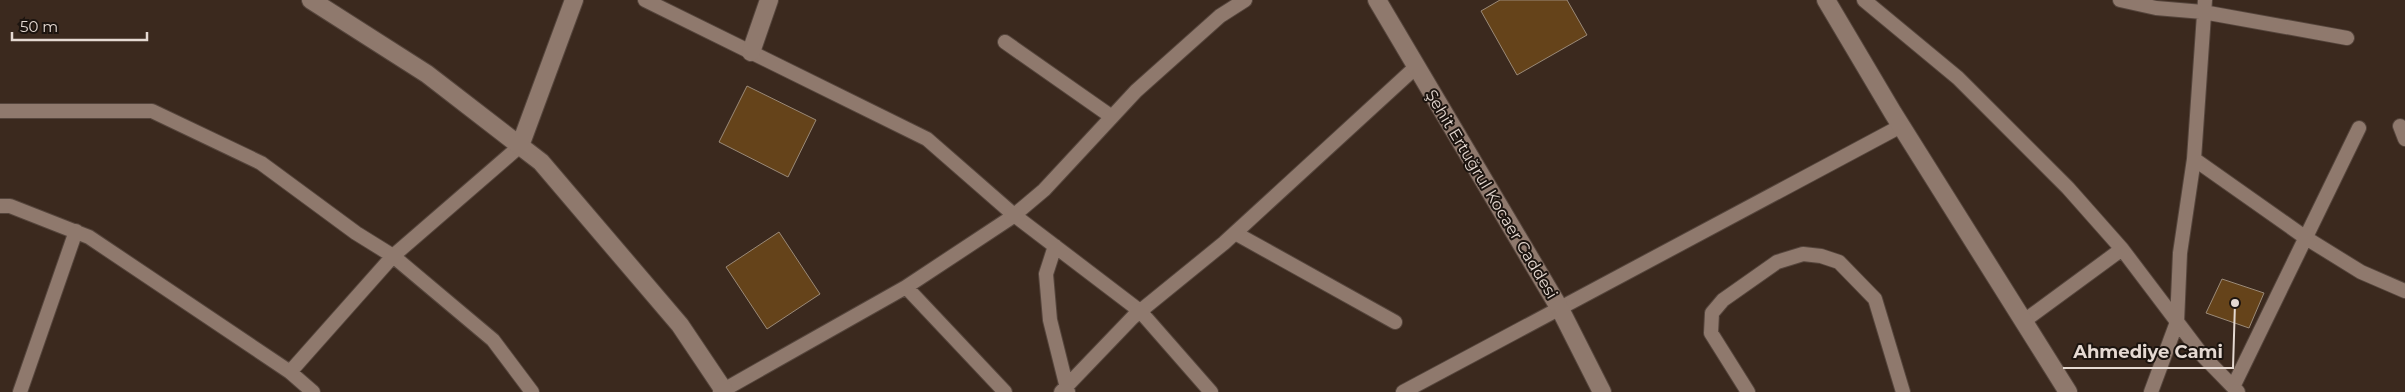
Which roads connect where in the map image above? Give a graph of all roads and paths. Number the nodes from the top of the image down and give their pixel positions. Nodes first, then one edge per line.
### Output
1 (312, 0) edge
2 (574, 0) edge
3 (646, 0) edge
4 (769, 0) edge
5 (1245, 0) edge
6 (1377, 0) edge
7 (1826, 0) edge
8 (1864, 0) edge
9 (2120, 0) edge
10 (2204, 6) edge
11 (2347, 38) dead end
12 (1005, 42) dead end
13 (750, 52) junction
14 (1417, 66) junction
15 (0, 110) edge
16 (1112, 117) junction
17 (1901, 126) junction
18 (2359, 128) dead end
19 (520, 146) junction
20 (2194, 158) junction
21 (0, 206) edge
22 (1014, 215) junction
23 (76, 231) junction
24 (1235, 232) junction
25 (2306, 238) junction
26 (1055, 246) junction
27 (2122, 249) junction
28 (393, 256) junction
29 (906, 287) junction
30 (2405, 291) edge
31 (1560, 309) junction
32 (1140, 312) junction
33 (2024, 321) junction
34 (1395, 322) dead end
35 (2177, 322) junction
36 (290, 372) junction
37 (1065, 390) edge
38 (2236, 390) edge
39 (723, 391) edge
40 (20, 392) edge
41 (313, 392) edge
42 (532, 392) edge
43 (1005, 392) edge
44 (1211, 392) edge
45 (1402, 392) edge
46 (1602, 392) edge
47 (1748, 392) edge
48 (1903, 392) edge
49 (2068, 392) edge
50 (2151, 392) edge

1 - 19 street
2 - 19 street
3 - 13 street
4 - 13 street
5 - 16 street
6 - 14 street, Şehit Ertuğrul Kocaer Caddesi
7 - 17 street
8 - 27 street
9 - 10 street
10 - 11 street
10 - 20 street
12 - 16 street
13 - 22 street
14 - 24 street
14 - 31 street, Şehit Ertuğrul Kocaer Caddesi
15 - 28 street
16 - 22 street
17 - 31 street
17 - 33 street
18 - 25 street
19 - 28 street
19 - 39 street
20 - 25 street
20 - 35 street
21 - 23 street
22 - 26 street
22 - 29 street
23 - 36 street
23 - 40 street
24 - 32 street
24 - 34 street
25 - 30 street
25 - 38 street
26 - 32 street
26 - 37 street
27 - 33 street
27 - 35 street
28 - 36 street
28 - 42 street
29 - 39 street
29 - 43 street
31 - 45 street
31 - 46 street, Şehit Ertuğrul Kocaer Caddesi
32 - 37 street
32 - 44 street
33 - 49 street
35 - 38 street
35 - 50 street
36 - 41 street
47 - 48 street

